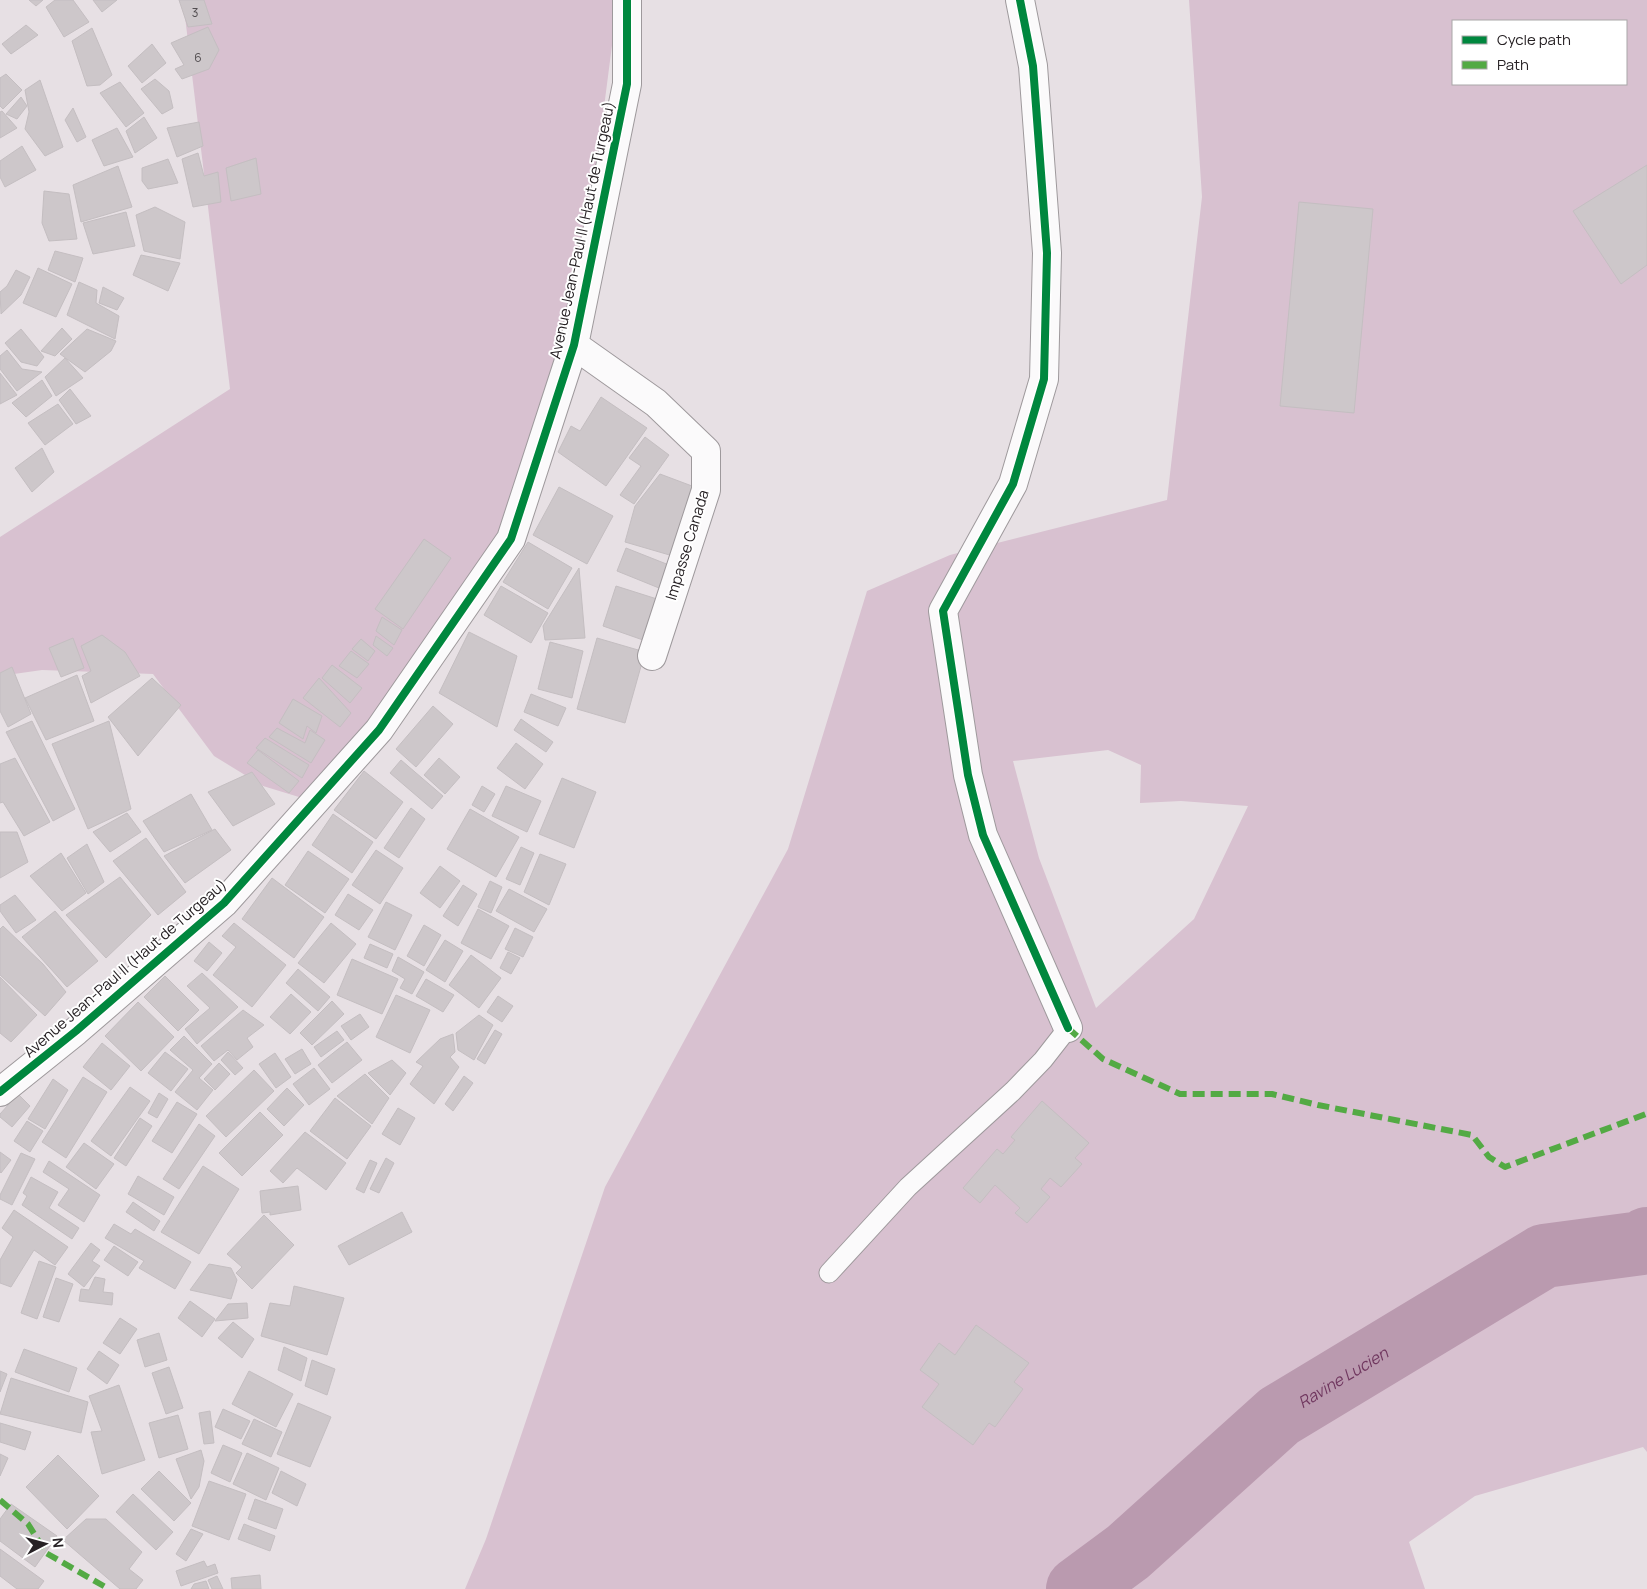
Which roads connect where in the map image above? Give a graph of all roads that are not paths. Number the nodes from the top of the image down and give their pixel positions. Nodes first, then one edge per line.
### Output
1 (627, 0) edge
2 (1020, 0) edge
3 (574, 345) junction
4 (652, 656) dead end
5 (1068, 1028) joint
6 (0, 1092) edge
7 (829, 1272) dead end

1 - 3 street, Avenue Jean-Paul II (Haut de Turgeau)
2 - 5 street
3 - 4 street, Impasse Canada
3 - 6 street, Avenue Jean-Paul II (Haut de Turgeau)
5 - 7 lane

